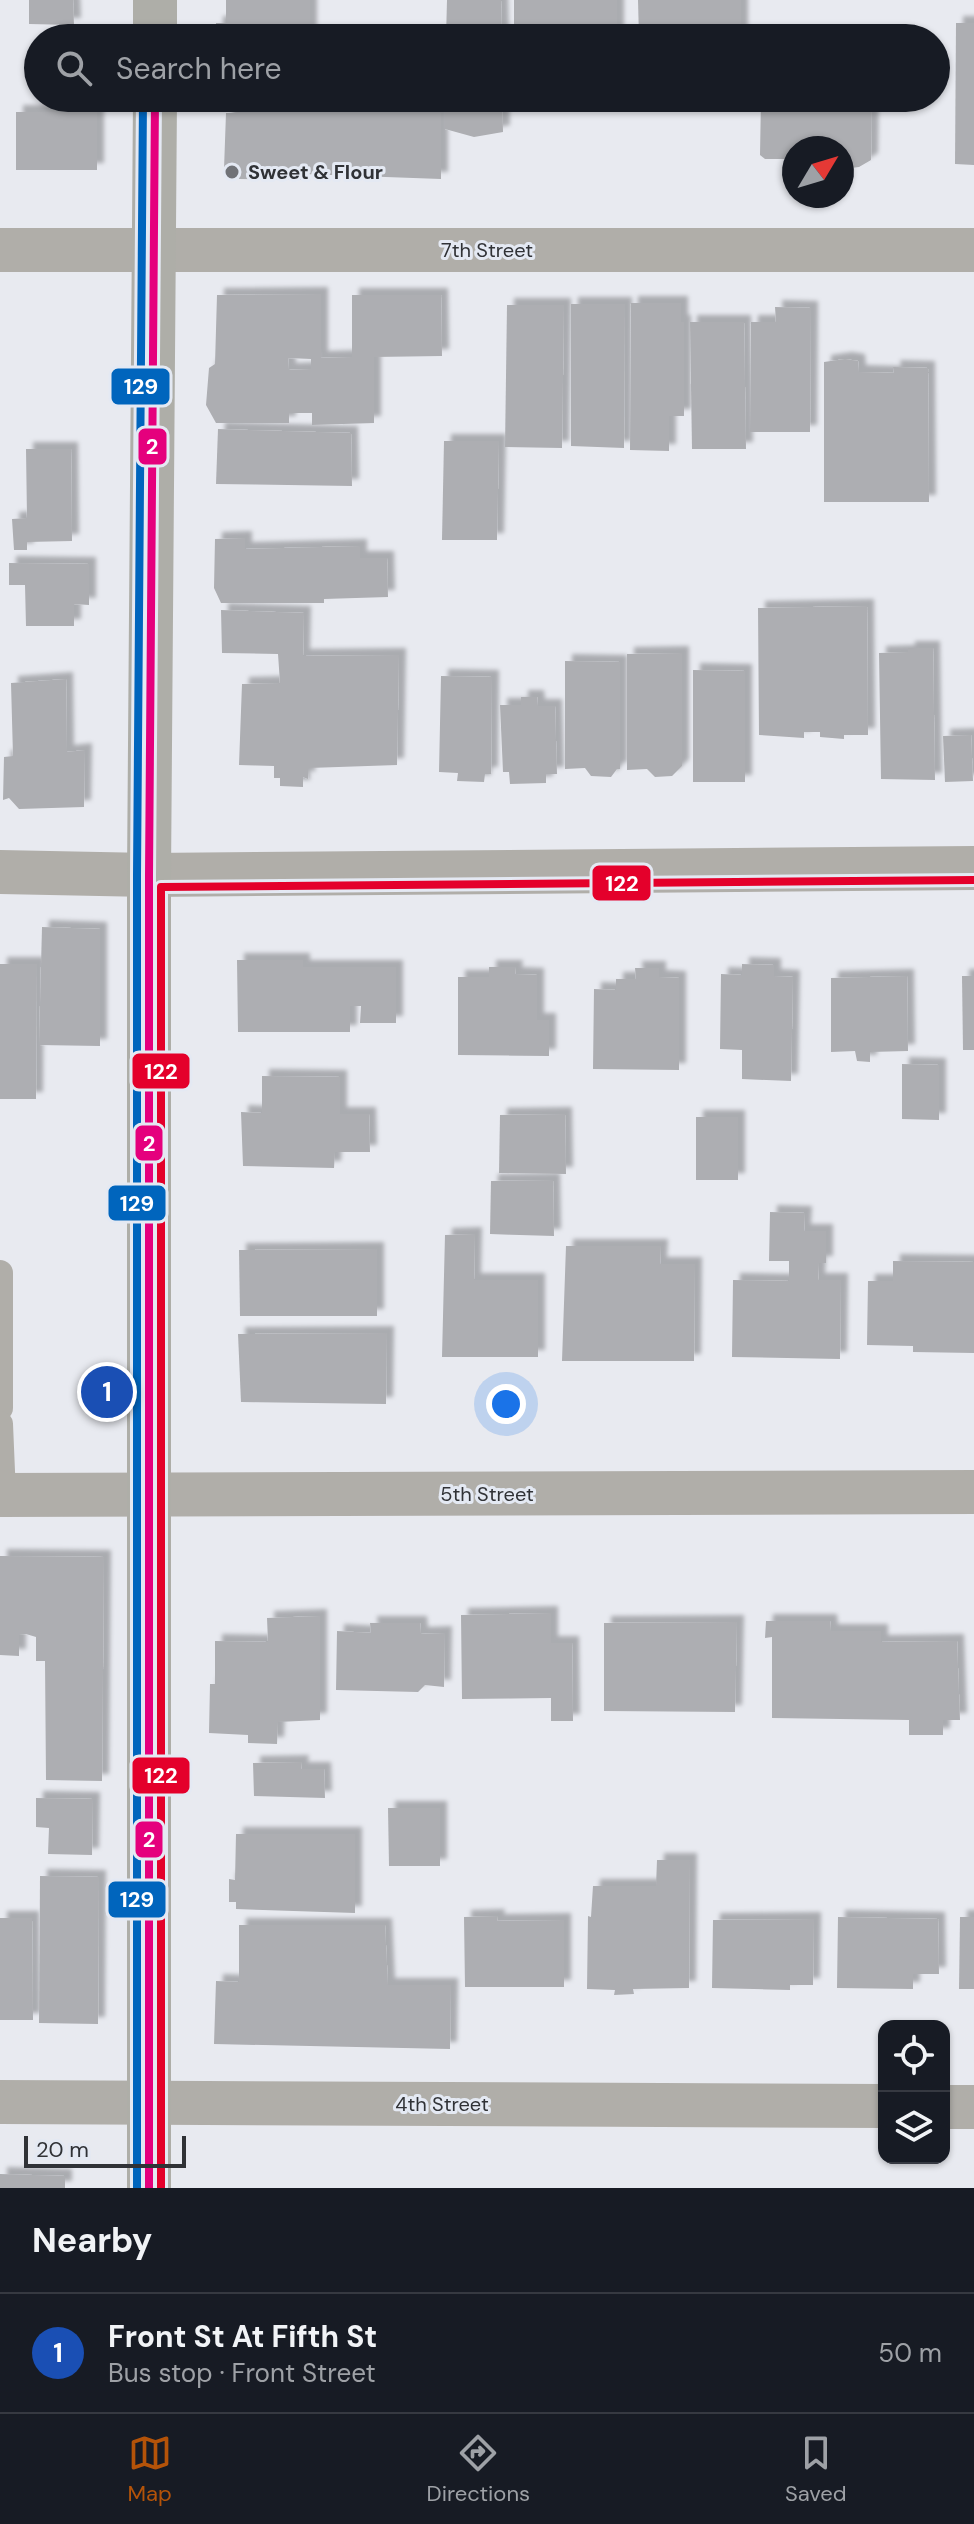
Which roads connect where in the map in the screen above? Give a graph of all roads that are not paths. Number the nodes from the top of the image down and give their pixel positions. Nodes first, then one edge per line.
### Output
1 (155, 0) edge
2 (155, 24) edge
3 (155, 112) edge
4 (0, 250) edge
5 (154, 250) junction
6 (974, 250) edge
7 (974, 868) edge
8 (0, 872) edge
9 (149, 875) junction
10 (0, 1273) edge
11 (0, 1408) edge
12 (0, 1424) edge
13 (974, 1492) edge
14 (1, 1495) edge
15 (150, 1496) junction
16 (0, 2102) edge
17 (150, 2102) junction
18 (878, 2106) edge
19 (950, 2107) edge
20 (974, 2107) edge
21 (149, 2188) edge

1 - 2 street
3 - 5 street
4 - 5 street, 7th Street
5 - 6 street, 7th Street
5 - 9 street
7 - 9 street
8 - 9 street
9 - 15 street
10 - 11 lane
12 - 14 lane
13 - 15 street, 5th Street
14 - 15 street, 5th Street
15 - 17 street
16 - 17 street, 4th Street
17 - 18 street, 4th Street
17 - 21 street
19 - 20 street

